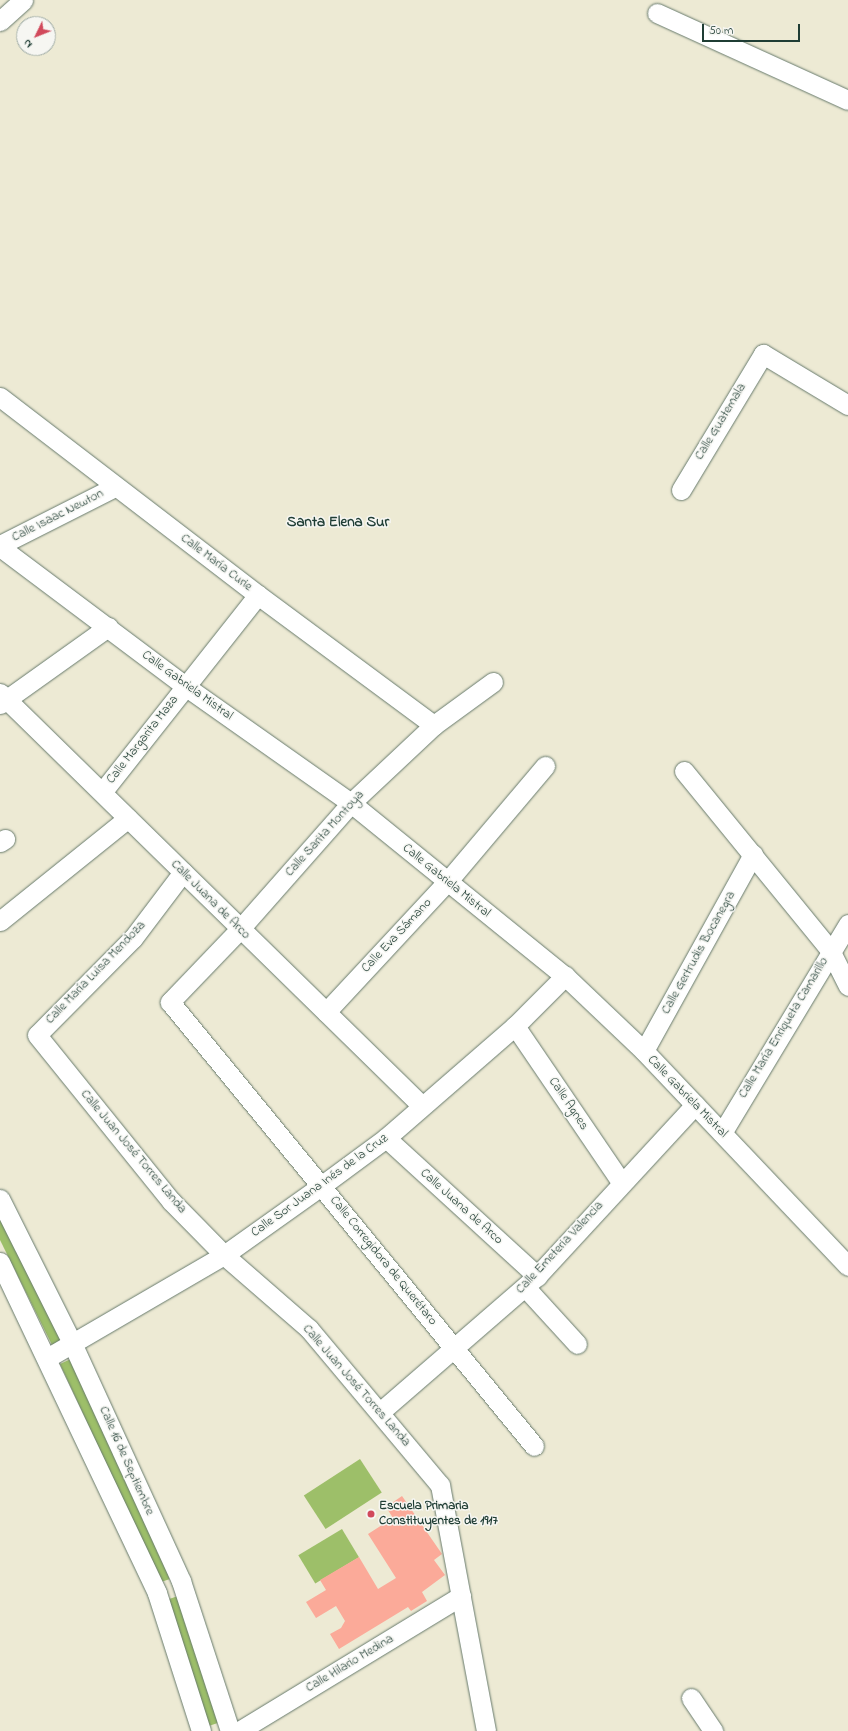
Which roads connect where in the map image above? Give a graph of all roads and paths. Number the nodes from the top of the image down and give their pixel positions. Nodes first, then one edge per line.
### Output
1 (23, 0) edge
2 (657, 13) dead end
3 (0, 21) edge
4 (848, 100) edge
5 (0, 397) edge
6 (848, 404) edge
7 (116, 487) junction
8 (681, 490) dead end
9 (0, 546) edge
10 (258, 595) junction
11 (108, 627) junction
12 (493, 682) dead end
13 (185, 686) junction
14 (2, 699) edge
15 (434, 725) junction
16 (545, 766) dead end
17 (684, 771) dead end
18 (103, 791) junction
19 (351, 804) junction
20 (128, 818) junction
21 (753, 854) junction
22 (183, 872) junction
23 (447, 882) junction
24 (0, 921) edge
25 (848, 924) edge
26 (239, 930) junction
27 (830, 950) junction
28 (565, 976) junction
29 (848, 986) edge
30 (170, 1002) joint
31 (326, 1012) junction
32 (515, 1026) junction
33 (37, 1035) joint
34 (644, 1052) junction
35 (695, 1105) junction
36 (422, 1106) junction
37 (722, 1133) junction
38 (386, 1138) junction
39 (621, 1182) junction
40 (322, 1186) junction
41 (0, 1199) edge
42 (224, 1255) junction
43 (0, 1262) edge
44 (848, 1266) edge
45 (531, 1281) junction
46 (577, 1344) dead end
47 (73, 1345) junction
48 (454, 1348) junction
49 (47, 1358) junction
50 (380, 1412) junction
51 (534, 1446) dead end
52 (181, 1581) junction
53 (157, 1593) junction
54 (461, 1596) junction
55 (691, 1698) dead end
56 (201, 1731) edge
57 (230, 1731) edge
58 (239, 1731) edge
59 (486, 1731) edge
60 (712, 1731) edge

1 - 3 street
2 - 4 street
5 - 7 street, Calle María Curie
6 - 8 street, Calle Guatemala
7 - 9 street, Calle Isaac Newton
7 - 10 street, Calle María Curie
9 - 11 street, Calle Gabriela Mistral
10 - 13 street, Calle Margarita Maza
10 - 15 street, Calle María Curie
11 - 13 street, Calle Gabriela Mistral
11 - 14 street
12 - 15 street, Calle Sarita Montoya
13 - 18 street, Calle Margarita Maza
13 - 19 street, Calle Gabriela Mistral
14 - 18 street, Calle Juana de Arco
15 - 19 street, Calle Sarita Montoya
16 - 23 street, Calle Eva Sámano
17 - 21 street
18 - 20 street, Calle Juana de Arco
19 - 23 street, Calle Gabriela Mistral
19 - 26 street, Calle Sarita Montoya
20 - 22 street, Calle Juana de Arco
20 - 24 street
21 - 27 street
21 - 34 street, Calle Gertrudis Bocanegra
22 - 26 street, Calle Juana de Arco
22 - 33 street, Calle María Luisa Mendoza
23 - 28 street, Calle Gabriela Mistral
23 - 31 street, Calle Eva Sámano
25 - 27 street, Calle María Enriqueta Camarillo
26 - 30 street, Calle Sarita Montoya
26 - 31 street, Calle Juana de Arco
27 - 29 street
27 - 37 street, Calle María Enriqueta Camarillo
28 - 32 street, Calle Sor Juana Inés de la Cruz
28 - 34 street, Calle Gabriela Mistral
30 - 40 street, Calle Corregidora de Querétaro
31 - 36 street, Calle Juana de Arco
32 - 36 street, Calle Sor Juana Inés de la Cruz
32 - 39 street, Calle Agnes
33 - 42 street, Calle Juan José Torres Landa
34 - 35 street, Calle Gabriela Mistral
35 - 37 street, Calle Gabriela Mistral
35 - 39 street, Calle Emeteria Valencia
36 - 38 street, Calle Sor Juana Inés de la Cruz
37 - 44 street, Calle Gabriela Mistral
38 - 40 street, Calle Sor Juana Inés de la Cruz
38 - 45 street, Calle Juana de Arco
39 - 45 street, Calle Emeteria Valencia
40 - 42 street, Calle Sor Juana Inés de la Cruz
40 - 48 street, Calle Corregidora de Querétaro
41 - 47 street, Calle 16 de Septiembre
42 - 47 street, Calle Sor Juana Inés de la Cruz
42 - 50 street, Calle Juan José Torres Landa
43 - 49 street, Calle 16 de Septiembre
45 - 46 street, Calle Juana de Arco
45 - 48 street, Calle Emeteria Valencia
47 - 49 street, Calle Sor Juana Inés de la Cruz
47 - 52 street, Calle 16 de Septiembre
48 - 50 street, Calle Emeteria Valencia
48 - 51 street, Calle Corregidora de Querétaro
49 - 53 street, Calle 16 de Septiembre
50 - 54 street, Calle Juan José Torres Landa
52 - 53 street
52 - 57 street, Calle 16 de Septiembre
53 - 56 street, Calle 16 de Septiembre
54 - 58 street, Calle Hilario Medina
54 - 59 street, Calle Juan José Torres Landa
55 - 60 street

